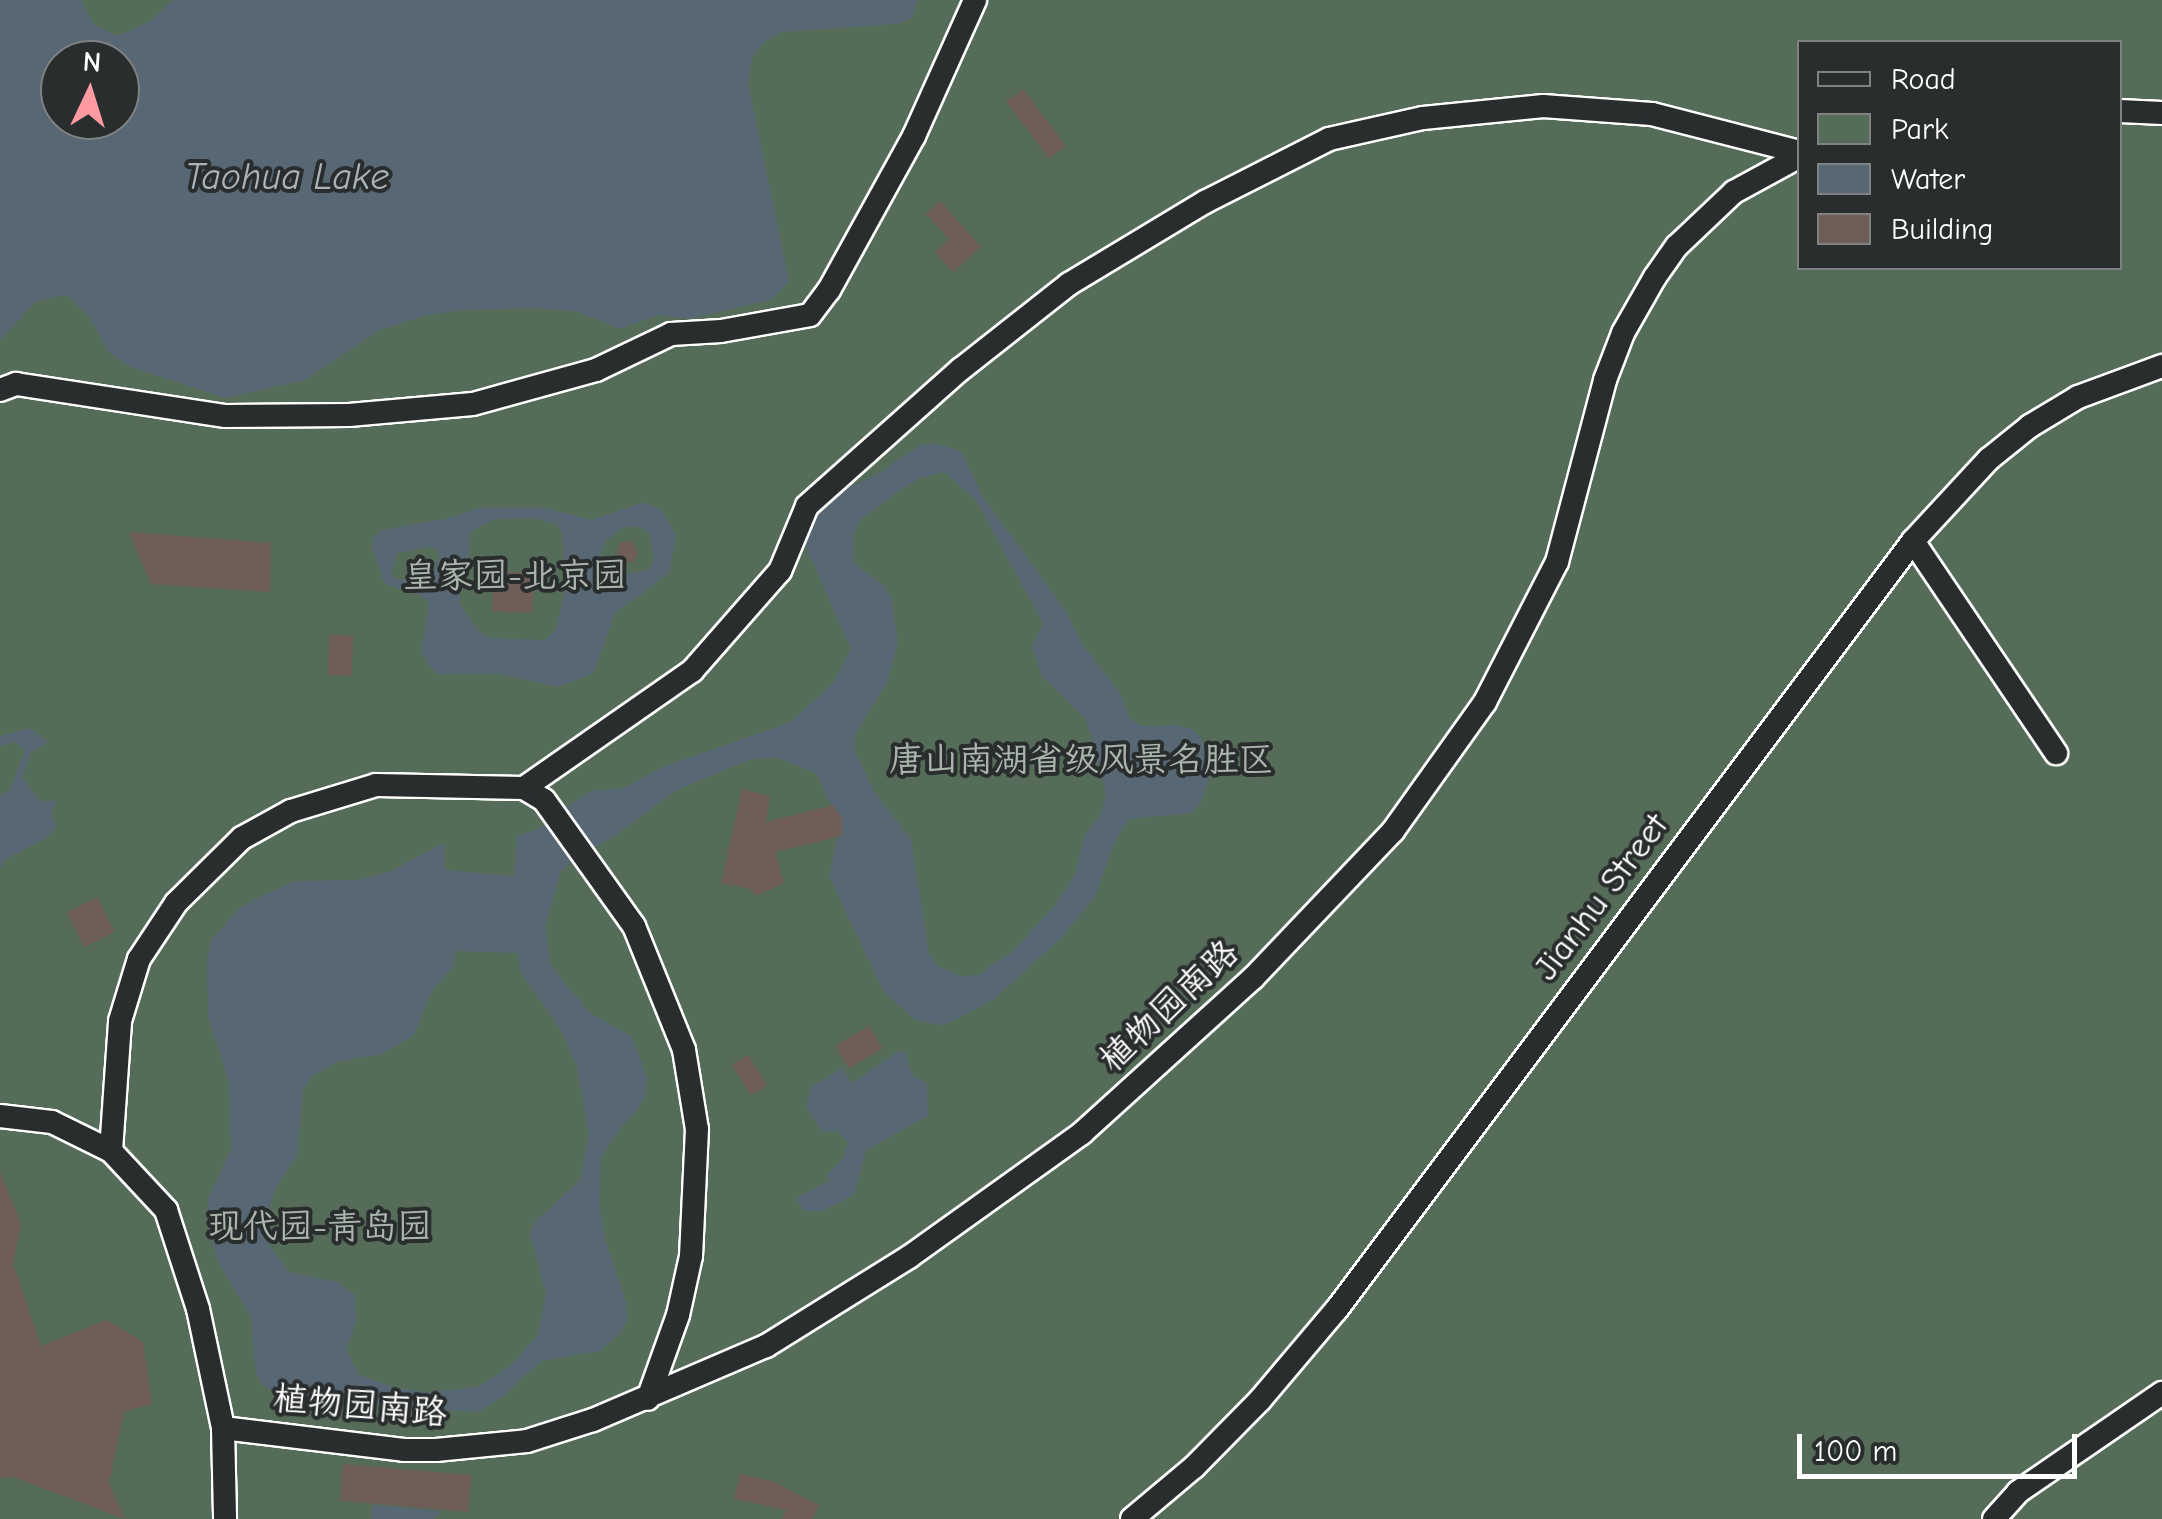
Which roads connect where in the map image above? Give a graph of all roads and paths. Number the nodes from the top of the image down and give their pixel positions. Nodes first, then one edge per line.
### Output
1 (976, 0) edge
2 (2122, 111) edge
3 (2162, 113) edge
4 (1797, 153) edge
5 (1797, 156) edge
6 (2162, 366) edge
7 (0, 390) edge
8 (1913, 541) junction
9 (2056, 753) dead end
10 (534, 794) junction
11 (0, 1116) edge
12 (111, 1151) junction
13 (2162, 1392) edge
14 (648, 1398) junction
15 (223, 1428) junction
16 (225, 1519) edge
17 (1132, 1519) edge
18 (1994, 1519) edge

1 - 7 street
2 - 3 street
4 - 10 street
5 - 14 street, 植物园南路
6 - 8 street, Jianhu Street
8 - 9 street
8 - 17 street, Jianhu Street
10 - 12 street
10 - 14 street
11 - 12 street
12 - 15 street
13 - 18 street
14 - 15 street, 植物园南路
15 - 16 street

